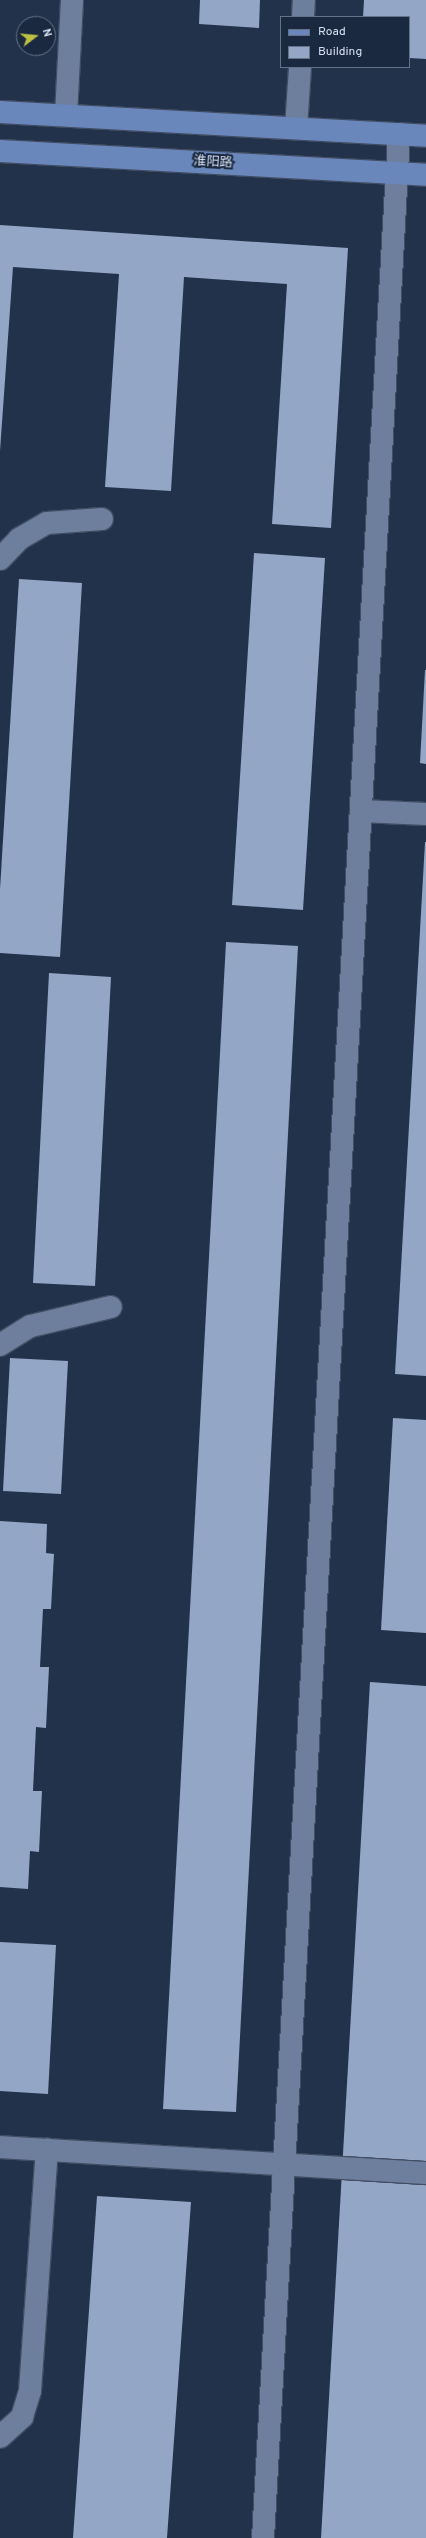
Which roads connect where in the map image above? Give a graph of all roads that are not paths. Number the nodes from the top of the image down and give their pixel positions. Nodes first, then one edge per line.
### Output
1 (72, 0) edge
2 (304, 0) edge
3 (303, 16) edge
4 (300, 68) edge
5 (0, 112) edge
6 (66, 115) junction
7 (296, 128) junction
8 (399, 134) junction
9 (426, 136) edge
10 (0, 151) edge
11 (397, 173) junction
12 (426, 175) edge
13 (102, 518) dead end
14 (0, 559) edge
15 (361, 811) junction
16 (426, 814) edge
17 (111, 1307) dead end
18 (0, 1345) edge
19 (0, 2147) edge
20 (47, 2150) junction
21 (284, 2165) junction
22 (426, 2173) edge
23 (0, 2437) edge
24 (263, 2538) edge

1 - 6 street
2 - 3 street
4 - 7 street
5 - 6 main road
6 - 7 main road
7 - 8 main road
8 - 9 main road
8 - 11 street
10 - 11 main road, 淮阳路
11 - 12 main road, 淮阳路
11 - 15 street
13 - 14 street
15 - 16 street
15 - 21 street
17 - 18 street
19 - 20 street
20 - 21 street
20 - 23 street
21 - 22 street
21 - 24 street

